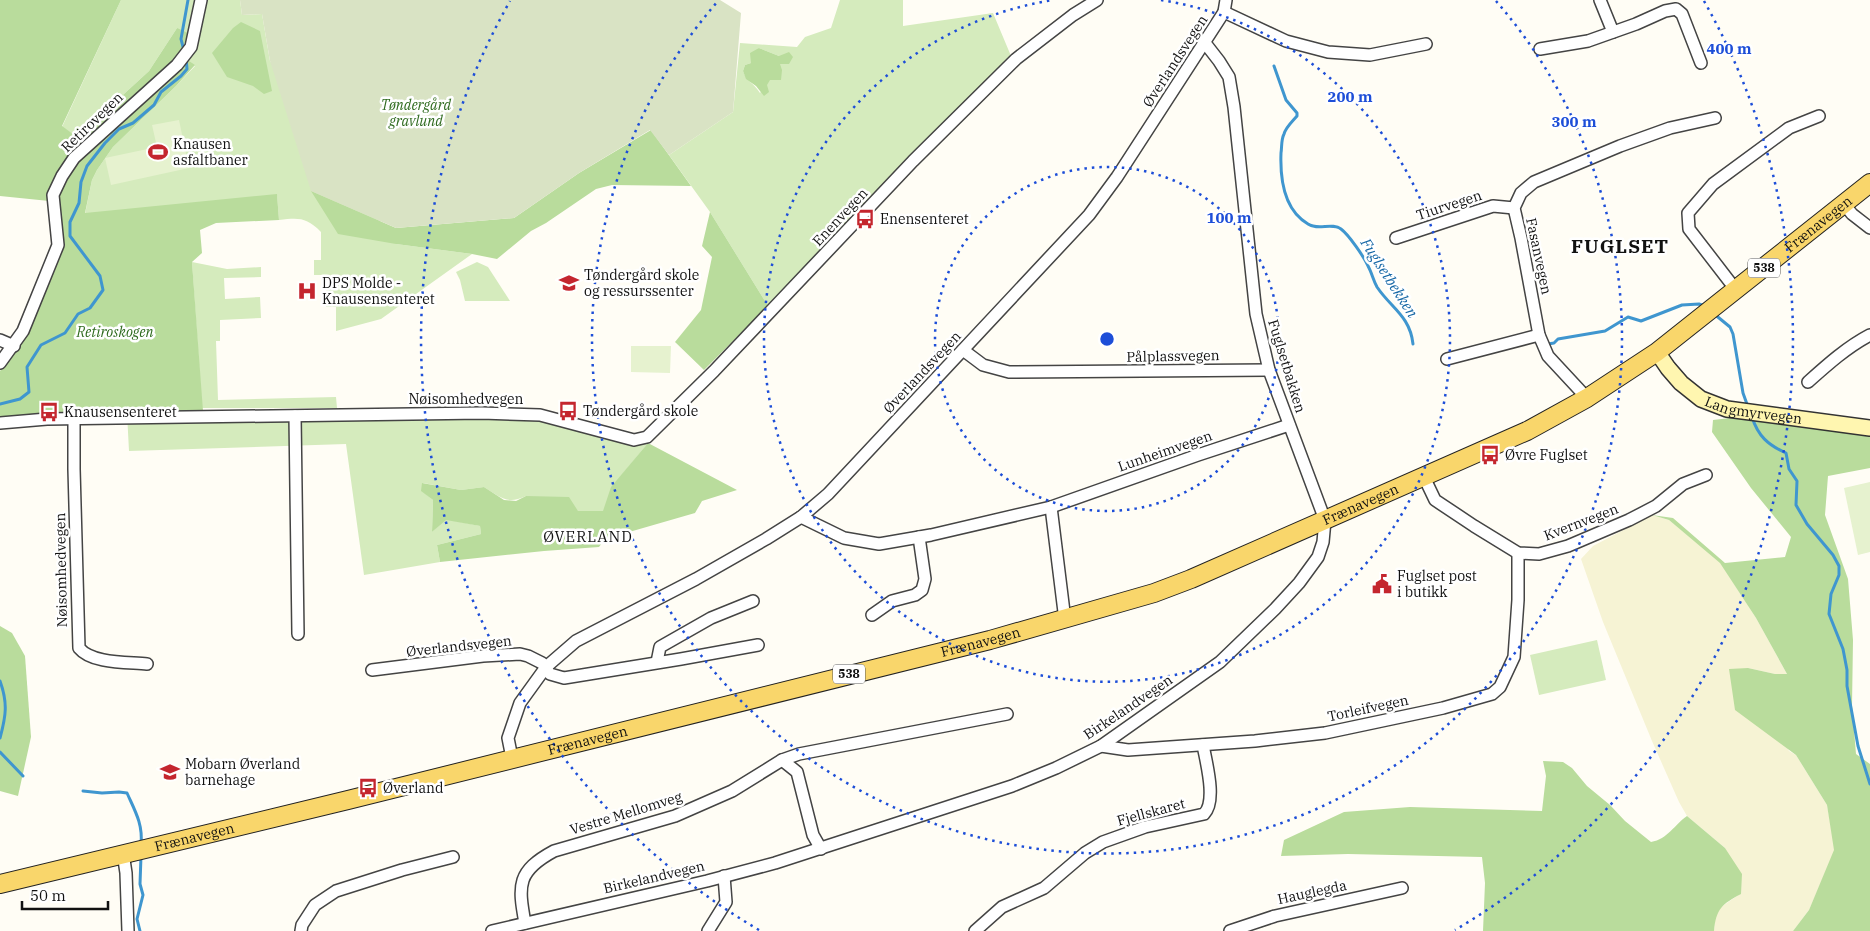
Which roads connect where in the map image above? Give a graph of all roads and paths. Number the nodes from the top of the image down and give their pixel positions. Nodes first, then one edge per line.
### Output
1 (201, 0) edge
2 (1097, 0) edge
3 (1226, 0) edge
4 (1600, 0) edge
5 (1224, 12) junction
6 (1613, 32) junction
7 (1204, 43) junction
8 (1426, 44) dead end
9 (1540, 50) dead end
10 (1701, 63) dead end
11 (1819, 116) dead end
12 (1715, 118) dead end
13 (1870, 183) edge
14 (1844, 204) junction
15 (1514, 208) junction
16 (1870, 228) edge
17 (1396, 238) dead end
18 (1736, 290) junction
19 (1539, 335) junction
20 (1870, 335) edge
21 (0, 340) edge
22 (14, 346) junction
23 (963, 350) junction
24 (1657, 352) junction
25 (1447, 359) dead end
26 (0, 363) edge
27 (1269, 370) junction
28 (1808, 382) dead end
29 (1587, 398) junction
30 (295, 416) junction
31 (74, 420) junction
32 (0, 423) edge
33 (1289, 425) junction
34 (1870, 428) edge
35 (634, 440) joint
36 (1706, 475) dead end
37 (1424, 477) junction
38 (1051, 507) junction
39 (801, 517) junction
40 (1326, 520) junction
41 (920, 537) junction
42 (1518, 552) junction
43 (753, 601) dead end
44 (872, 615) dead end
45 (1065, 620) junction
46 (298, 634) dead end
47 (758, 645) dead end
48 (657, 662) junction
49 (148, 664) dead end
50 (546, 667) junction
51 (372, 670) dead end
52 (1008, 714) dead end
53 (1203, 745) junction
54 (1102, 746) junction
55 (512, 758) junction
56 (782, 760) junction
57 (821, 849) junction
58 (123, 853) junction
59 (453, 857) dead end
60 (724, 876) junction
61 (0, 884) edge
62 (1402, 888) dead end
63 (548, 919) junction
64 (525, 923) junction
65 (128, 931) edge
66 (301, 931) edge
67 (492, 931) edge
68 (544, 931) edge
69 (708, 931) edge
70 (974, 931) edge
71 (1230, 931) edge

1 - 22 street, Retirovegen
2 - 35 street, Enenvegen
3 - 5 street, Øverlandsvegen
4 - 6 street
5 - 7 street, Øverlandsvegen
5 - 8 street
6 - 9 street
6 - 10 street
7 - 23 street, Øverlandsvegen
7 - 27 street, Fuglsetbakken
11 - 18 street
12 - 15 street, Fasanvegen
13 - 14 main road, Frænavegen / 538
14 - 16 street
14 - 18 main road, Frænavegen / 538
15 - 17 street, Tiurvegen
15 - 19 street, Fasanvegen
18 - 24 main road, Frænavegen / 538
19 - 25 street
19 - 29 street, Fasanvegen
20 - 28 street
21 - 22 street
22 - 26 street, Retirovegen
23 - 27 street, Pålplassvegen
23 - 39 street, Øverlandsvegen
24 - 29 main road, Frænavegen / 538
24 - 34 main road, Langmyrvegen
27 - 33 street, Fuglsetbakken
29 - 37 main road, Frænavegen / 538
30 - 31 street, Nøisomhedvegen
30 - 35 street, Nøisomhedvegen
30 - 46 street
31 - 32 street, Nøisomhedvegen
31 - 49 street, Nøisomhedvegen
33 - 38 street, Lunheimvegen
33 - 40 street, Fuglsetbakken
36 - 42 street, Kvernvegen
37 - 40 main road, Frænavegen / 538
37 - 42 street, Kvernvegen
38 - 41 street, Lunheimvegen
38 - 45 street
39 - 41 street, Lunheimvegen
39 - 50 street, Øverlandsvegen
40 - 45 main road, Frænavegen / 538
40 - 54 street, Birkelandvegen
41 - 44 street
42 - 53 street, Torleifvegen
43 - 48 street
45 - 55 main road, Frænavegen / 538
47 - 48 street
48 - 50 street
50 - 51 street, Øverlandsvegen
50 - 55 street, Øverlandsvegen
52 - 56 street, Vestre Mellomveg
53 - 54 street, Torleifvegen
53 - 70 street, Fjellskaret
54 - 57 street, Birkelandvegen
55 - 58 main road, Frænavegen / 538
56 - 57 street
56 - 64 street, Vestre Mellomveg
57 - 60 street, Birkelandvegen
58 - 61 main road, Frænavegen / 538
58 - 65 street
59 - 66 street
60 - 63 street, Birkelandvegen
60 - 69 street
62 - 71 street, Hauglegda
63 - 64 street, Birkelandvegen
63 - 68 street
64 - 67 street, Birkelandvegen

